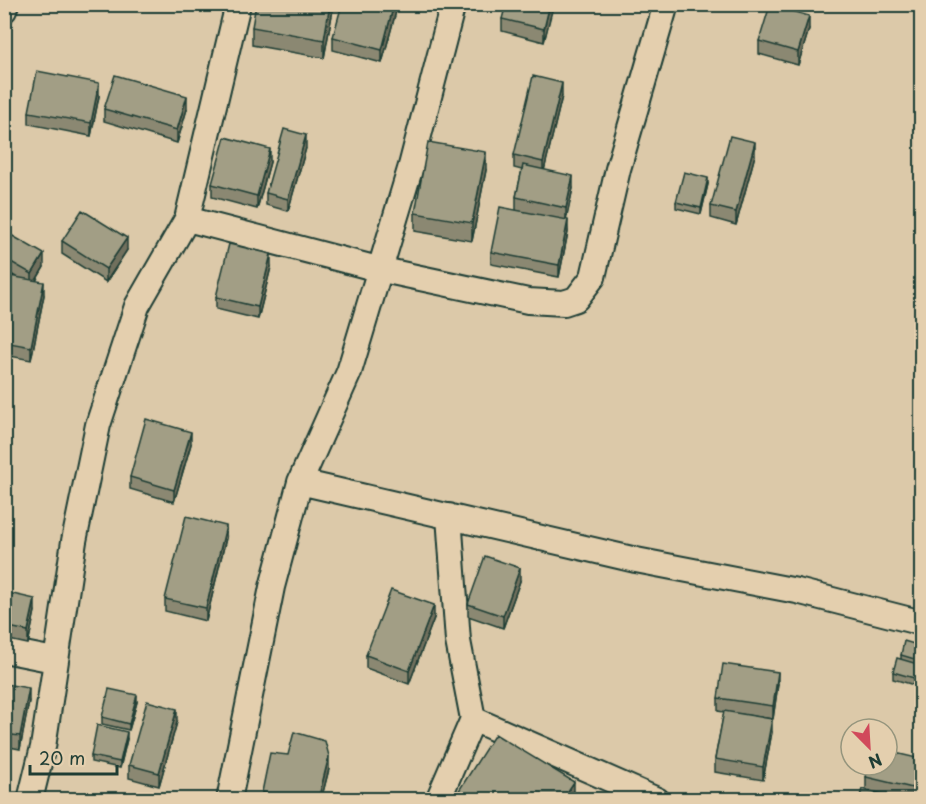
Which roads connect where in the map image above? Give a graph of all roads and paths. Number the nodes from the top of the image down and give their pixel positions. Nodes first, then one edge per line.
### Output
1 (6, 4) edge
2 (237, 4) edge
3 (453, 4) edge
4 (666, 4) edge
5 (4, 9) edge
6 (187, 219) junction
7 (378, 269) junction
8 (300, 482) junction
9 (449, 516) junction
10 (921, 623) edge
11 (4, 650) edge
12 (54, 660) junction
13 (473, 719) junction
14 (30, 800) edge
15 (230, 800) edge
16 (438, 800) edge
17 (657, 800) edge

1 - 5 street
2 - 6 street
3 - 7 street
4 - 7 street
6 - 7 street
6 - 12 street
7 - 8 street
8 - 9 street
8 - 15 street
9 - 10 street
9 - 13 street
11 - 12 street
12 - 14 street
13 - 16 street
13 - 17 street

